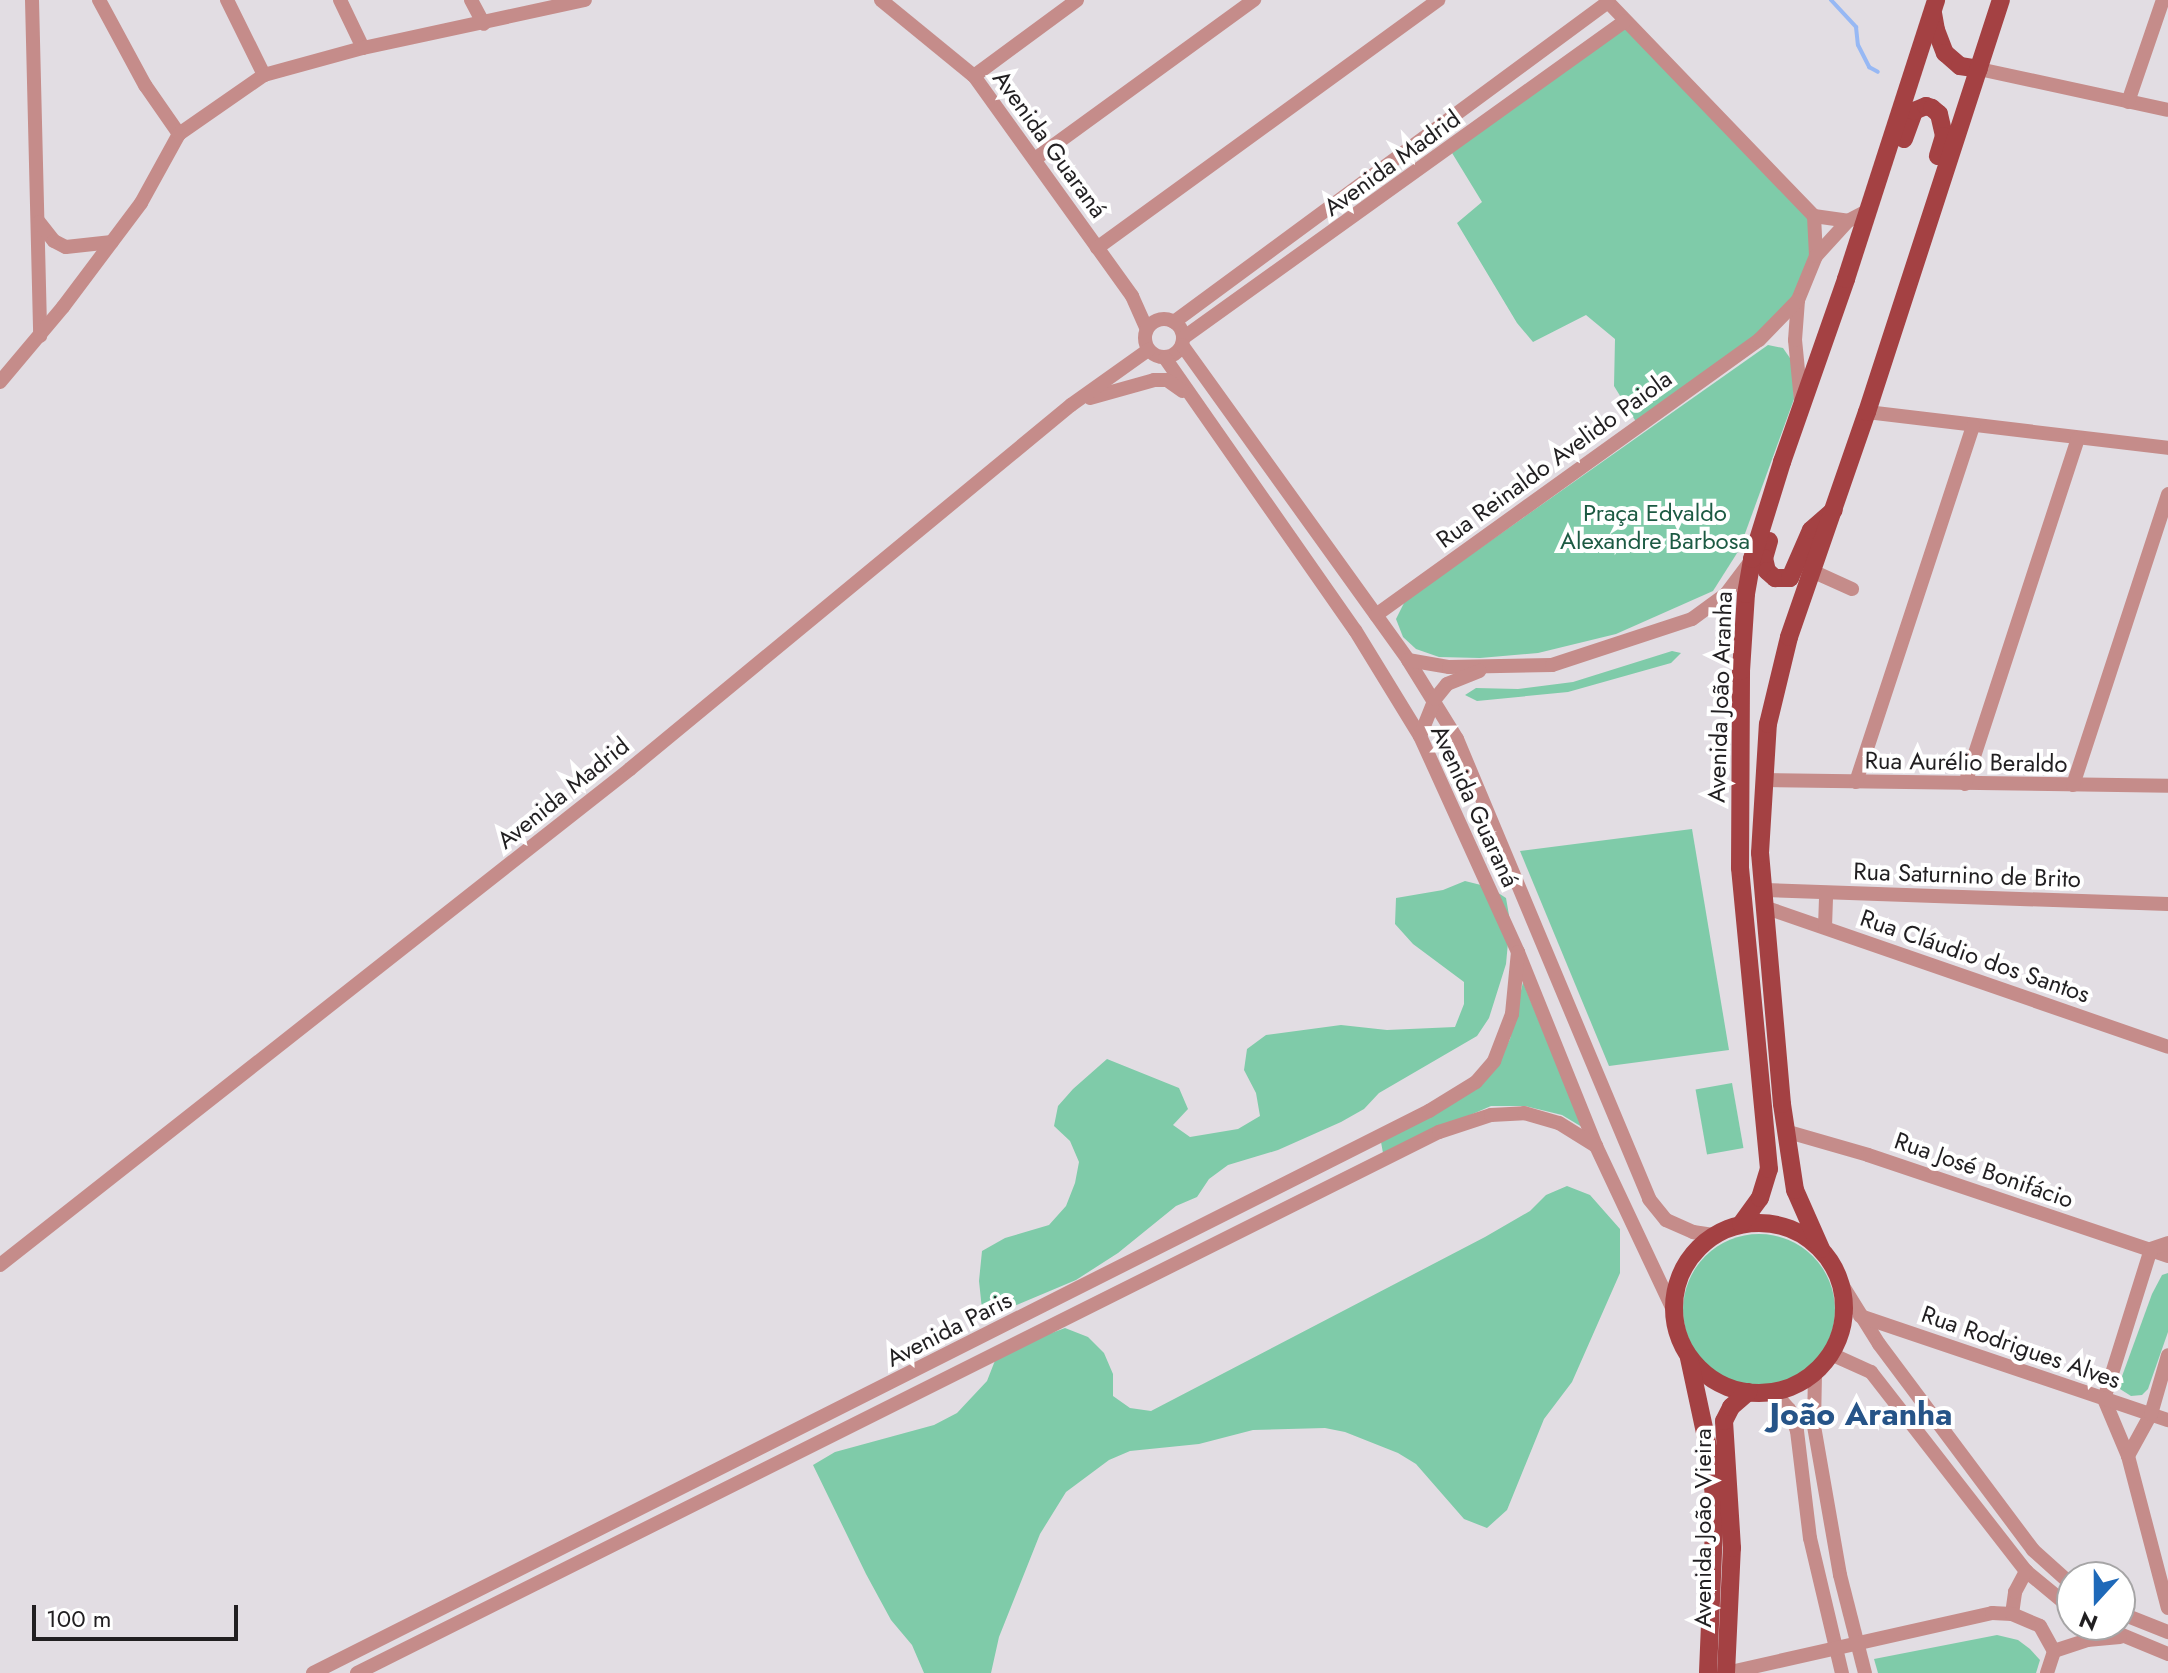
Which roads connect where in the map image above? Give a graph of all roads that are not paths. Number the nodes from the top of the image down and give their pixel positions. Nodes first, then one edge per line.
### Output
1 (32, 0) edge
2 (99, 0) edge
3 (227, 0) edge
4 (340, 0) edge
5 (471, 0) edge
6 (585, 0) edge
7 (1077, 0) edge
8 (1254, 0) edge
9 (1438, 0) edge
10 (2001, 0) edge
11 (2163, 0) edge
12 (1607, 1) edge
13 (891, 2) edge
14 (1935, 5) edge
15 (1625, 21) junction
16 (484, 24) junction
17 (363, 48) junction
18 (1979, 69) junction
19 (264, 75) junction
20 (974, 76) junction
21 (2128, 102) junction
22 (2168, 110) edge
23 (179, 134) junction
24 (1035, 159) junction
25 (1882, 169) junction
26 (1867, 211) junction
27 (1814, 216) junction
28 (1848, 221) junction
29 (39, 222) junction
30 (1921, 239) junction
31 (112, 242) junction
32 (1097, 248) junction
33 (1816, 256) junction
34 (1132, 296) junction
35 (1798, 300) junction
36 (1170, 320) junction
37 (1147, 329) junction
38 (40, 336) junction
39 (1759, 340) junction
40 (1795, 340) junction
41 (1183, 342) junction
42 (1148, 350) junction
43 (1165, 358) junction
44 (0, 382) edge
45 (1071, 405) junction
46 (1802, 410) junction
47 (1202, 412) junction
48 (1867, 412) junction
49 (1973, 426) junction
50 (2078, 438) junction
51 (2168, 448) edge
52 (1782, 462) junction
53 (2168, 494) edge
54 (1834, 510) junction
55 (1752, 559) junction
56 (1812, 571) junction
57 (1852, 589) dead end
58 (1376, 615) junction
59 (1408, 660) junction
60 (1490, 667) junction
61 (1435, 699) junction
62 (1420, 736) junction
63 (1763, 780) junction
64 (1856, 782) junction
65 (1965, 784) junction
66 (2073, 785) junction
67 (2168, 786) edge
68 (1826, 893) junction
69 (1766, 899) junction
70 (2168, 904) edge
71 (1825, 927) junction
72 (1518, 952) junction
73 (2168, 1047) edge
74 (1785, 1131) junction
75 (1596, 1146) junction
76 (1741, 1224) junction
77 (1715, 1235) junction
78 (2168, 1243) edge
79 (1821, 1249) junction
80 (2151, 1249) junction
81 (2168, 1256) edge
82 (0, 1265) edge
83 (1841, 1283) junction
84 (1674, 1312) junction
85 (1860, 1316) junction
86 (1831, 1354) junction
87 (1688, 1355) junction
88 (2168, 1355) edge
89 (1815, 1373) junction
90 (903, 1377) junction
91 (1748, 1392) junction
92 (1774, 1392) junction
93 (913, 1395) junction
94 (2104, 1399) junction
95 (2151, 1414) junction
96 (2168, 1420) edge
97 (2128, 1456) junction
98 (2026, 1571) junction
99 (2056, 1571) edge
100 (2056, 1596) edge
101 (2168, 1608) edge
102 (2012, 1614) junction
103 (2136, 1619) edge
104 (2168, 1632) edge
105 (2084, 1641) edge
106 (2132, 1641) edge
107 (1858, 1642) junction
108 (1836, 1648) junction
109 (2054, 1651) junction
110 (2168, 1654) edge
111 (313, 1673) edge
112 (357, 1673) edge
113 (1708, 1673) edge
114 (1726, 1673) edge
115 (1842, 1673) edge
116 (1865, 1673) edge
117 (2047, 1673) edge

1 - 29 street
2 - 23 street
3 - 19 street
4 - 17 street
5 - 16 street
6 - 16 street
7 - 20 street
8 - 24 street
9 - 32 street
10 - 18 main road, Avenida João Aranha
11 - 21 street
12 - 15 street
12 - 36 street, Avenida Madrid
13 - 20 street, Avenida Guaraná
14 - 18 main road
14 - 25 main road, Avenida João Aranha
15 - 27 street
15 - 41 street, Avenida Madrid
16 - 17 street
17 - 19 street
18 - 21 street
18 - 30 main road, Avenida João Aranha
19 - 23 street
20 - 24 street, Avenida Guaraná
21 - 22 street
23 - 31 street
24 - 32 street, Avenida Guaraná
25 - 26 main road, Avenida João Aranha
25 - 30 main road
26 - 28 street
26 - 46 main road, Avenida João Aranha
27 - 28 street
27 - 33 street
28 - 33 street
29 - 31 street
29 - 38 street
30 - 48 main road, Avenida João Aranha
31 - 38 street
32 - 34 street, Avenida Guaraná
33 - 35 street
34 - 36 street, Avenida Guaraná
34 - 37 street, Avenida Guaraná
35 - 39 street, Rua Reinaldo Avelido Paiola
35 - 40 street
36 - 37 street
36 - 41 street
37 - 42 street
38 - 44 street
39 - 40 street
39 - 58 street, Rua Reinaldo Avelido Paiola
40 - 46 street
41 - 43 street
41 - 58 street, Avenida Guaraná
42 - 43 street
42 - 45 street, Avenida Madrid
43 - 47 street, Avenida Guaraná
45 - 47 street
45 - 82 street, Avenida Madrid
46 - 52 main road, Avenida João Aranha
47 - 62 street, Avenida Guaraná
48 - 49 street
48 - 54 main road, Avenida João Aranha
49 - 50 street
49 - 64 street
50 - 51 street
50 - 65 street
52 - 54 main road
52 - 55 main road, Avenida João Aranha
53 - 66 street
54 - 56 main road, Avenida João Aranha
55 - 60 street
55 - 76 main road, Avenida João Aranha
56 - 57 street
56 - 63 main road, Avenida João Aranha
58 - 59 street, Avenida Guaraná
59 - 60 street
59 - 61 street, Avenida Guaraná
60 - 61 street
61 - 62 street
61 - 77 street, Avenida Guaraná
62 - 72 street, Avenida Guaraná
63 - 64 street, Rua Aurélio Beraldo
63 - 69 main road, Avenida João Aranha
64 - 65 street, Rua Aurélio Beraldo
65 - 66 street, Rua Aurélio Beraldo
66 - 67 street, Rua Aurélio Beraldo
68 - 69 street, Rua Saturnino de Brito
68 - 70 street, Rua Saturnino de Brito
68 - 71 street
69 - 71 street, Rua Cláudio dos Santos
69 - 74 main road, Avenida João Aranha
71 - 73 street, Rua Cláudio dos Santos
72 - 75 street, Avenida Guaraná
72 - 90 street, Avenida Paris
74 - 79 main road, Avenida João Aranha
74 - 80 street, Rua José Bonifácio
75 - 84 street, Avenida Guaraná
75 - 93 street, Avenida Paris
76 - 77 main road
76 - 79 main road
77 - 84 main road
78 - 80 street
79 - 83 main road
80 - 81 street, Rua José Bonifácio
80 - 94 street
83 - 85 street
83 - 86 main road
84 - 87 main road
85 - 94 street, Rua Rodrigues Alves
85 - 99 street
86 - 89 main road
86 - 98 street
87 - 91 main road
87 - 113 main road, Avenida João Vieira
88 - 95 street
89 - 92 main road
89 - 107 street
90 - 93 street
90 - 111 street, Avenida Paris
91 - 92 main road
91 - 114 main road, Avenida João Vieira
92 - 108 street
93 - 112 street, Avenida Paris
94 - 95 street, Rua Rodrigues Alves
94 - 97 street
95 - 96 street, Rua Rodrigues Alves
95 - 97 street
97 - 101 street
98 - 100 street
98 - 102 street
102 - 107 street
102 - 109 street
103 - 104 street
105 - 109 street
106 - 110 street
107 - 108 street
107 - 116 street
108 - 114 street
108 - 115 street
109 - 117 street

